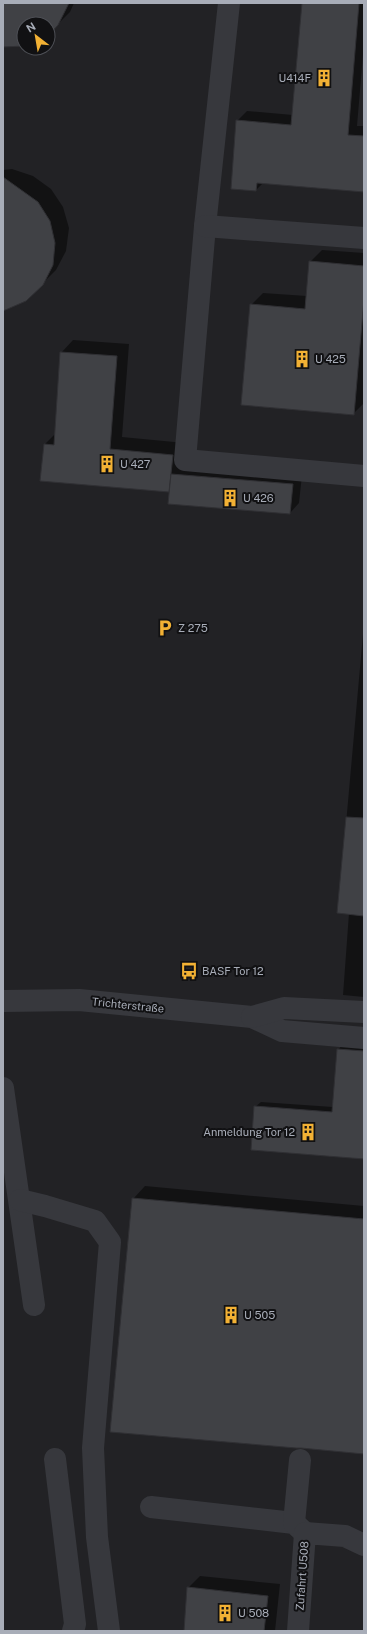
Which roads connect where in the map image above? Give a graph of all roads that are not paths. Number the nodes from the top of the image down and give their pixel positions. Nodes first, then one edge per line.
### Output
1 (229, 3) edge
2 (205, 226) junction
3 (364, 238) edge
4 (364, 476) edge
5 (3, 1001) edge
6 (364, 1012) edge
7 (252, 1017) junction
8 (364, 1038) edge
9 (3, 1088) edge
10 (20, 1200) junction
11 (34, 1304) dead end
12 (54, 1459) dead end
13 (300, 1460) dead end
14 (151, 1507) dead end
15 (300, 1528) junction
16 (364, 1545) edge
17 (73, 1631) edge
18 (109, 1631) edge
19 (298, 1631) edge

1 - 2 street
2 - 3 street
2 - 4 street
5 - 7 street, Trichterstraße
6 - 7 street, Trichterstraße
7 - 8 street, Trichterstraße
9 - 10 street
10 - 11 street
10 - 18 street
12 - 17 street
13 - 15 street
14 - 15 street
15 - 16 street, Zufahrt U508
15 - 19 street, Zufahrt U508

